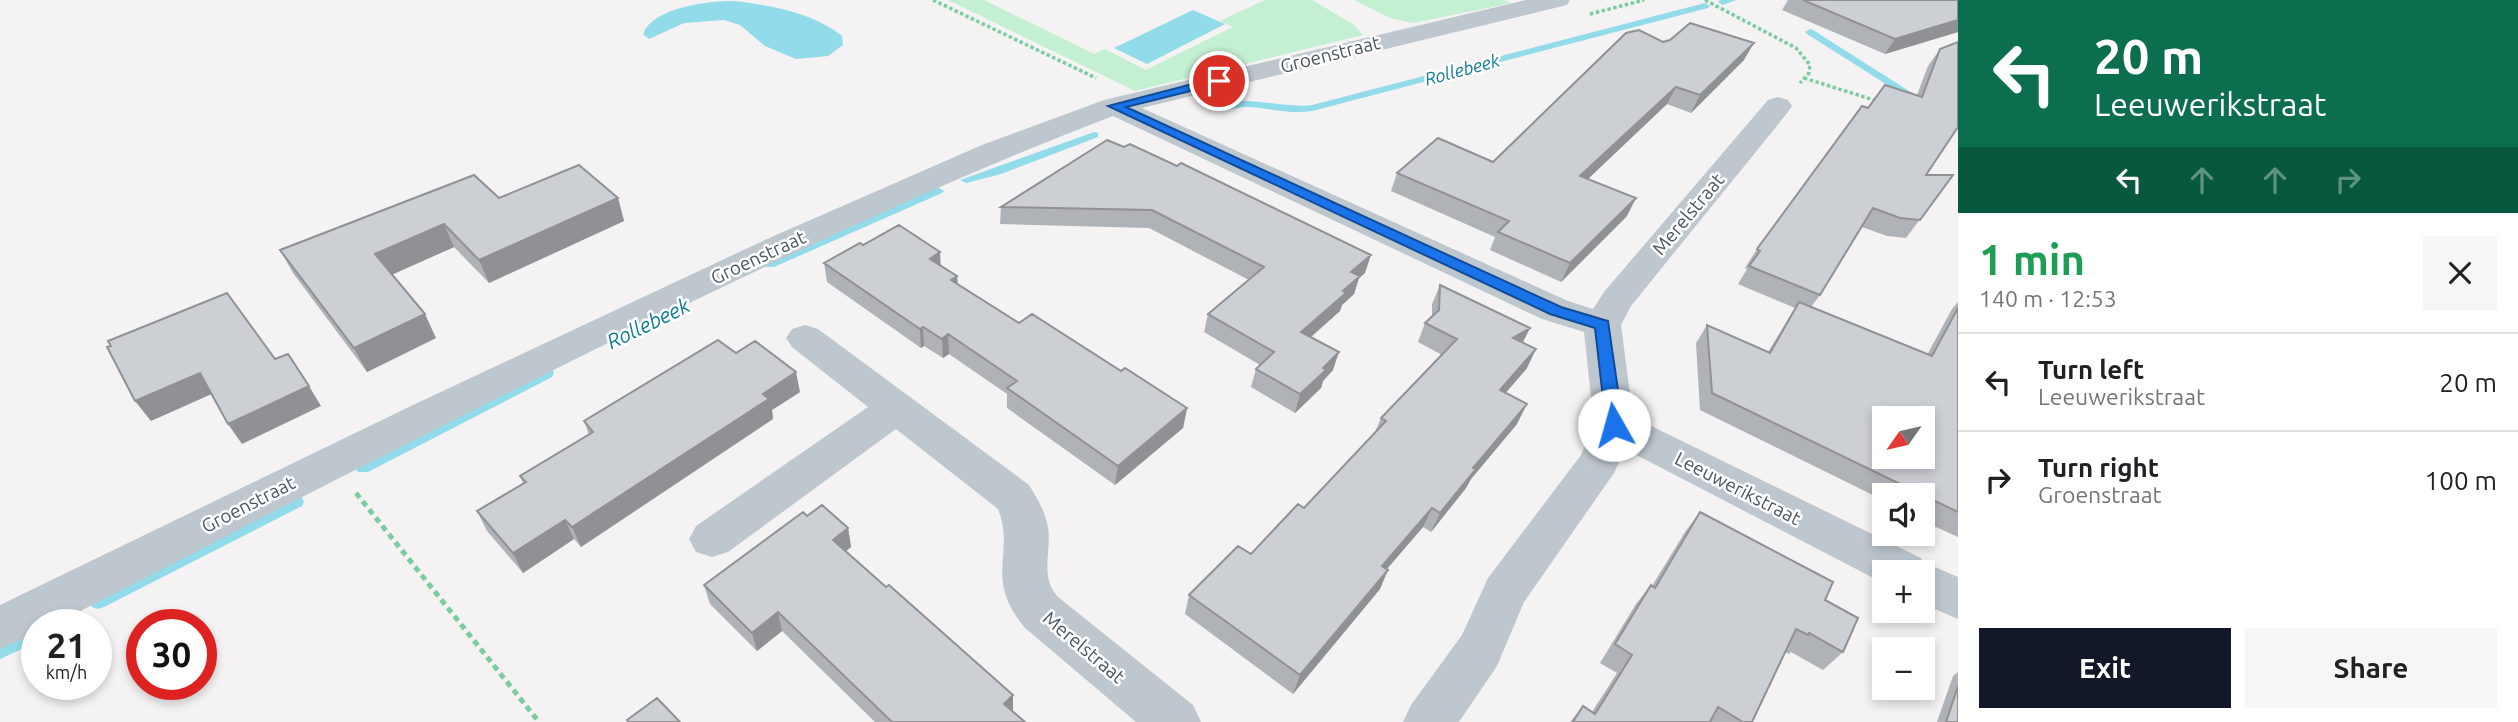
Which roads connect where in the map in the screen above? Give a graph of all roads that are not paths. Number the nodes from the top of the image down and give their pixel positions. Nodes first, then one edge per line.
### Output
1 (1558, 0) edge
2 (1127, 103) junction
3 (1778, 106) dead end
4 (1602, 325) junction
5 (805, 338) dead end
6 (897, 407) junction
7 (1614, 425) junction
8 (712, 539) dead end
9 (1881, 560) edge
10 (1935, 588) edge
11 (1958, 599) edge
12 (0, 628) edge
13 (1175, 722) edge
14 (1429, 722) edge

1 - 2 street, Groenstraat
2 - 4 street
2 - 12 street, Groenstraat
3 - 4 street, Merelstraat
4 - 7 street
5 - 6 street, Merelstraat
6 - 8 street
6 - 13 street, Merelstraat
7 - 9 street, Leeuwerikstraat
7 - 14 street
10 - 11 street

